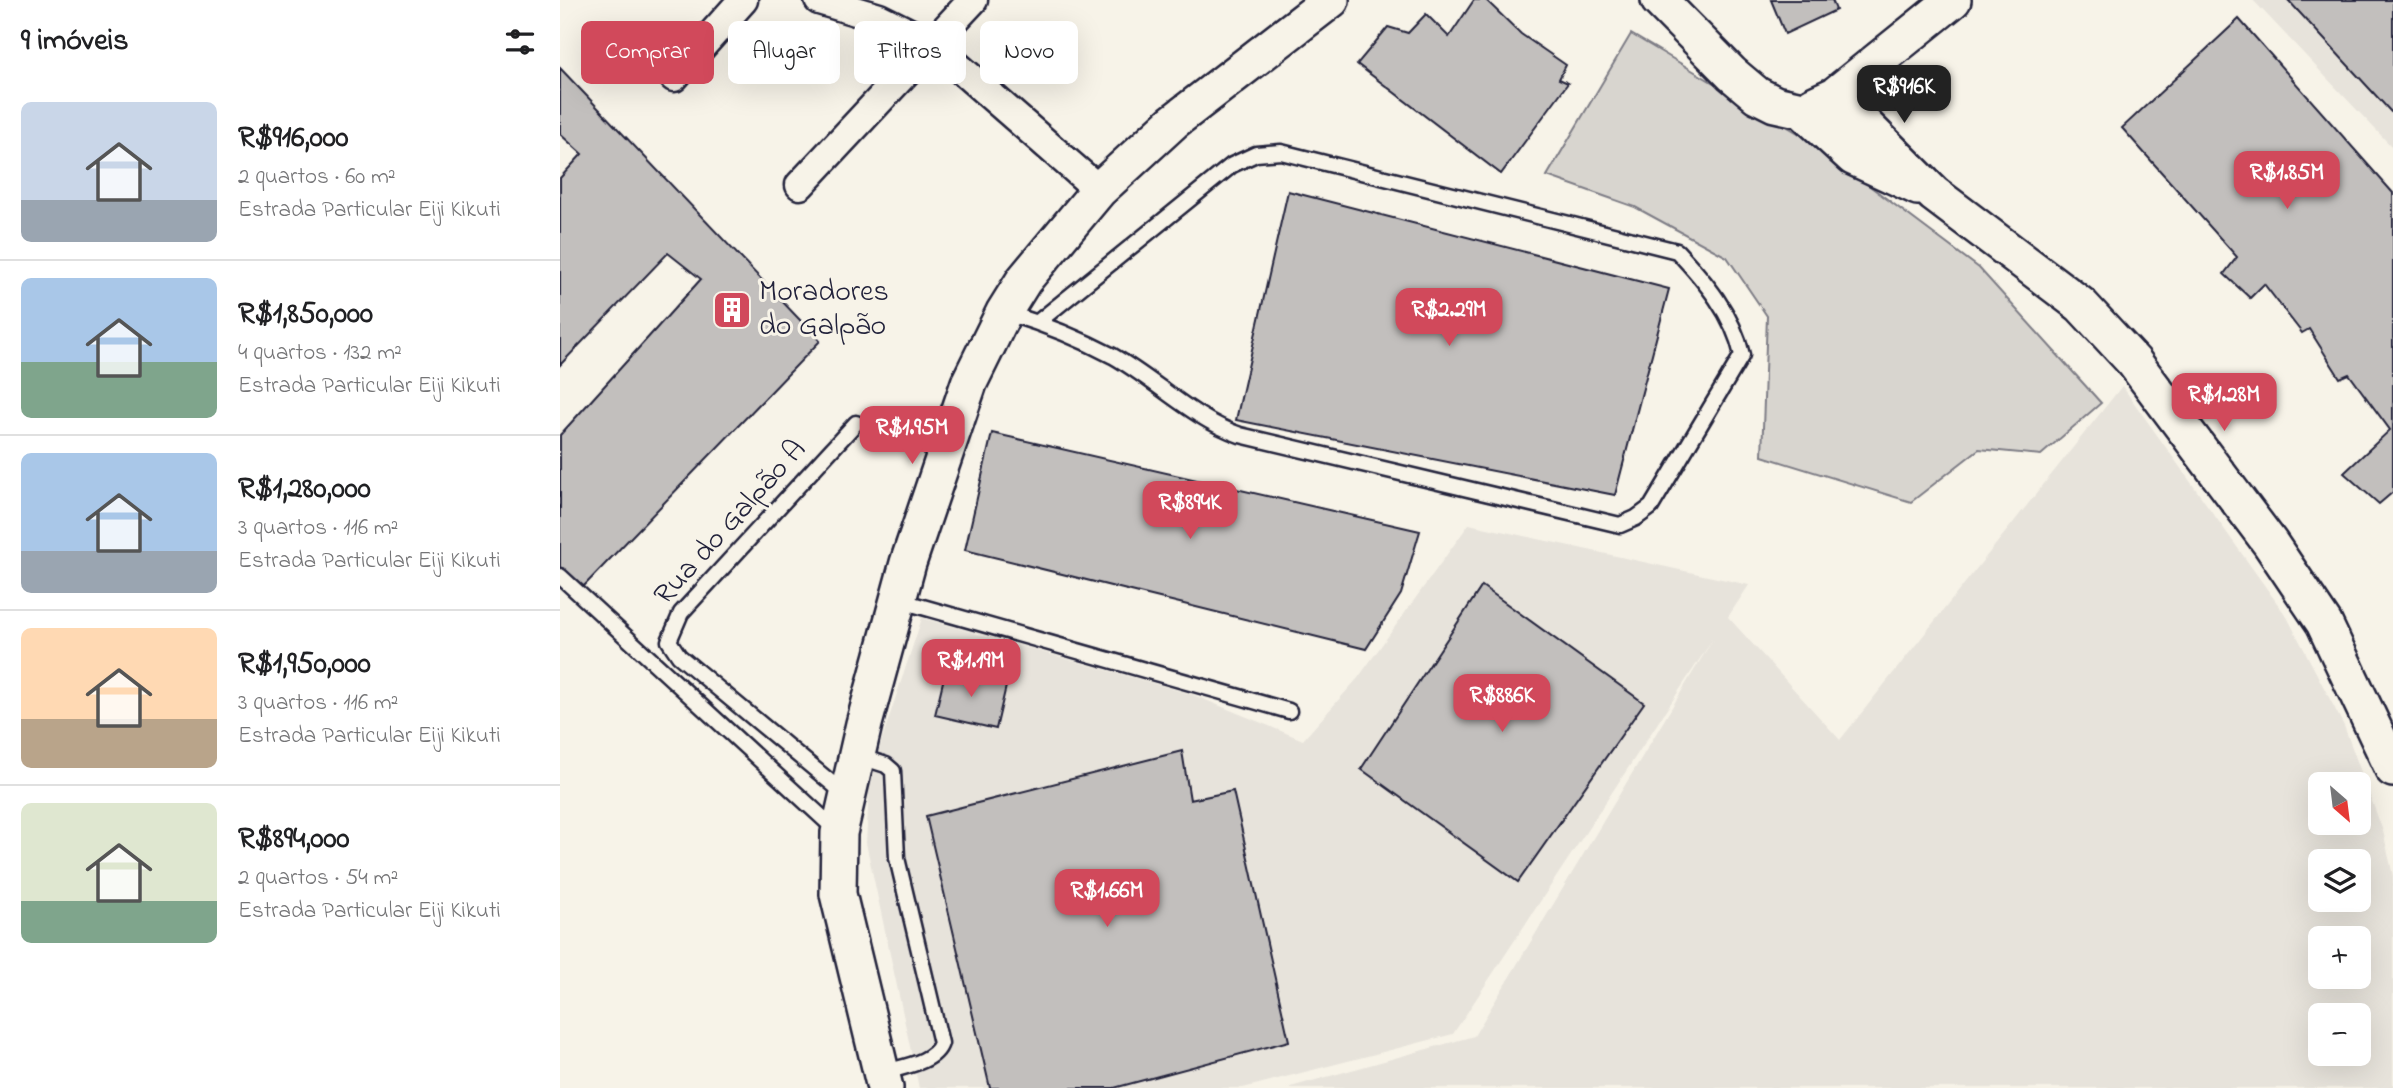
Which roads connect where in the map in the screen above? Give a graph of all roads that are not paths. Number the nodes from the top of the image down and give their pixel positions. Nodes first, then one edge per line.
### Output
1 (743, 0) edge
2 (819, 0) edge
3 (973, 0) edge
4 (1331, 0) edge
5 (1659, 0) edge
6 (1953, 0) edge
7 (885, 21) edge
8 (954, 21) edge
9 (714, 32) edge
10 (966, 74) edge
11 (896, 84) edge
12 (1835, 95) junction
13 (1802, 110) junction
14 (800, 185) dead end
15 (1099, 190) junction
16 (1934, 194) junction
17 (1004, 312) junction
18 (1038, 322) junction
19 (856, 424) dead end
20 (560, 576) edge
21 (898, 600) junction
22 (1289, 711) dead end
23 (857, 756) junction
24 (2393, 769) edge
25 (847, 796) junction
26 (839, 833) junction
27 (883, 1080) edge

1 - 9 street
2 - 7 street
3 - 8 street
4 - 15 street
5 - 13 street
6 - 12 street
10 - 15 street
11 - 14 street
12 - 13 street
12 - 16 street
13 - 16 street
15 - 17 street
16 - 24 street
17 - 18 lane
17 - 21 street
18 - 18 lane
19 - 25 lane, Rua do Galpão A
20 - 26 lane
21 - 22 lane
21 - 23 street
23 - 25 street
23 - 27 lane
25 - 26 street
26 - 27 street

